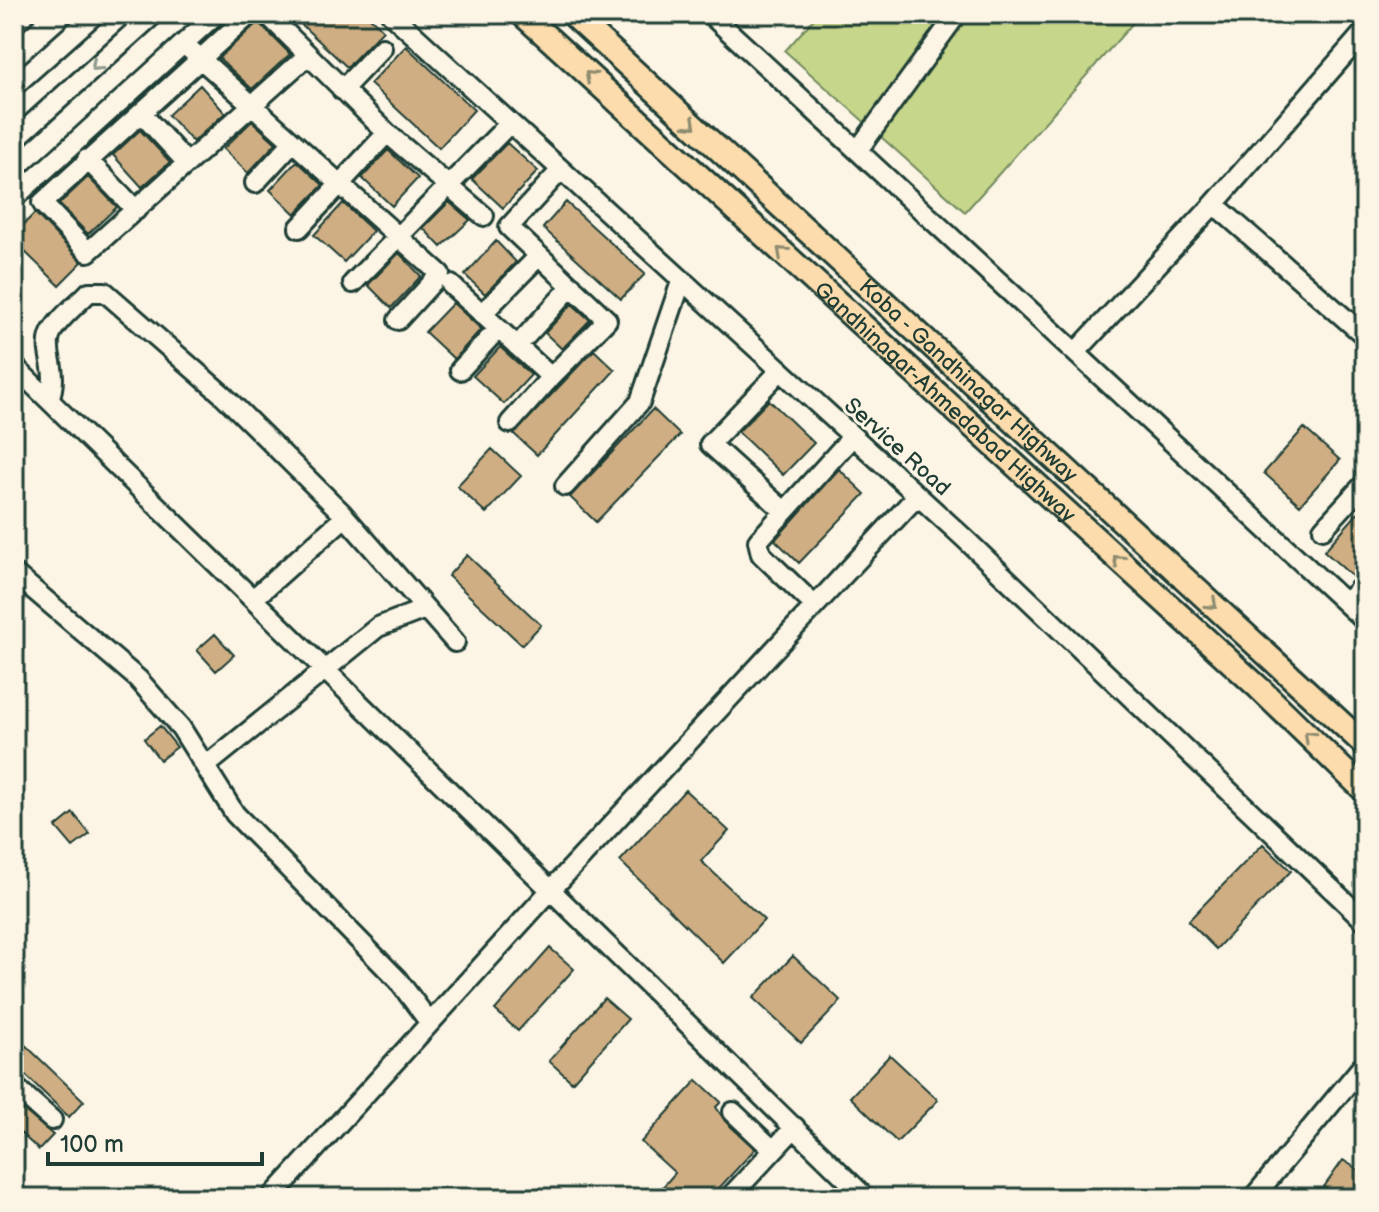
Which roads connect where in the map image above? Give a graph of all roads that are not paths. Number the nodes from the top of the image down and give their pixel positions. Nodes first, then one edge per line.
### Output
1 (25, 14) edge
2 (95, 14) edge
3 (154, 14) edge
4 (216, 14) edge
5 (250, 14) edge
6 (267, 14) edge
7 (391, 14) edge
8 (522, 14) edge
9 (572, 14) edge
10 (710, 14) edge
11 (957, 14) edge
12 (14, 24) edge
13 (1365, 31) edge
14 (382, 48) dead end
15 (178, 50) junction
16 (307, 56) junction
17 (196, 65) junction
18 (14, 86) edge
19 (342, 90) junction
20 (252, 107) junction
21 (142, 114) junction
22 (509, 124) junction
23 (387, 133) junction
24 (14, 140) edge
25 (292, 143) junction
26 (858, 150) junction
27 (87, 159) junction
28 (187, 163) junction
29 (560, 171) junction
30 (255, 183) dead end
31 (340, 185) junction
32 (448, 185) junction
33 (14, 198) edge
34 (1214, 204) junction
35 (136, 210) junction
36 (484, 216) dead end
37 (299, 228) dead end
38 (397, 235) junction
39 (539, 256) junction
40 (681, 282) junction
41 (353, 283) dead end
42 (451, 285) dead end
43 (572, 286) junction
44 (482, 314) junction
45 (398, 320) dead end
46 (498, 329) junction
47 (1365, 336) edge
48 (517, 346) junction
49 (1076, 352) junction
50 (14, 366) edge
51 (460, 370) dead end
52 (779, 372) junction
53 (551, 377) junction
54 (49, 400) junction
55 (510, 423) dead end
56 (852, 437) junction
57 (1365, 483) edge
58 (565, 486) dead end
59 (917, 496) junction
60 (783, 510) junction
61 (345, 517) junction
62 (1323, 529) dead end
63 (14, 573) edge
64 (1365, 583) edge
65 (253, 599) junction
66 (1346, 603) junction
67 (815, 606) junction
68 (425, 609) junction
69 (1365, 621) edge
70 (455, 642) dead end
71 (326, 670) junction
72 (1365, 745) edge
73 (207, 765) junction
74 (1365, 791) edge
75 (549, 892) junction
76 (1365, 921) edge
77 (430, 1023) junction
78 (1365, 1063) edge
79 (14, 1086) edge
80 (733, 1112) dead end
81 (52, 1120) dead end
82 (795, 1127) junction
83 (773, 1150) junction
84 (271, 1198) edge
85 (729, 1198) edge
86 (866, 1198) edge
87 (1253, 1198) edge

1 - 12 street
2 - 18 street
3 -> 24 street
4 - 15 street
5 - 17 street
6 - 16 street
7 - 22 street, Service Road
74 -> 8 main road, Gandhinagar-Ahmedabad Highway
9 -> 72 main road, Koba - Gandhinagar Highway
10 - 26 street
11 - 26 street
13 - 34 street
14 - 19 street
15 - 17 street
15 - 33 street
16 - 19 street
16 - 20 street
17 - 20 street
17 - 21 street
19 - 23 street
20 - 25 street
20 - 28 street
21 - 27 street
21 - 28 street
22 - 29 street, Service Road
22 - 32 street
23 - 31 street
23 - 32 street
25 - 30 street
25 - 31 street
26 - 49 street
27 - 35 street
27 - 35 street
28 - 35 street
29 - 39 street
29 - 40 street, Service Road
31 - 37 street
31 - 38 street
32 - 36 street
32 - 38 street
34 - 47 street
34 - 49 street
38 - 41 street
38 - 45 street
39 - 43 street
39 - 44 street
40 - 52 street, Service Road
40 - 58 street
42 - 44 street
43 - 48 street
43 - 53 street
44 - 46 street
46 - 48 street
46 - 51 street
48 - 53 street
49 - 66 street
50 - 54 street
52 - 56 street, Service Road
52 - 60 street
53 - 55 street
54 - 61 street
54 - 65 street
56 - 59 street, Service Road
56 - 60 street
57 - 62 street
59 - 67 street
59 - 76 street, Service Road
60 - 67 street
61 - 65 street
61 - 68 street
63 - 73 street
64 - 66 street
65 - 71 street
66 - 69 street
67 - 75 street
68 - 70 street
68 - 71 street
71 - 73 street
71 - 75 street
73 - 77 street
75 - 77 street
75 - 82 street
77 - 84 street
78 - 87 street
79 - 81 street
80 - 83 street
82 - 83 street
82 - 86 street
83 - 85 street

